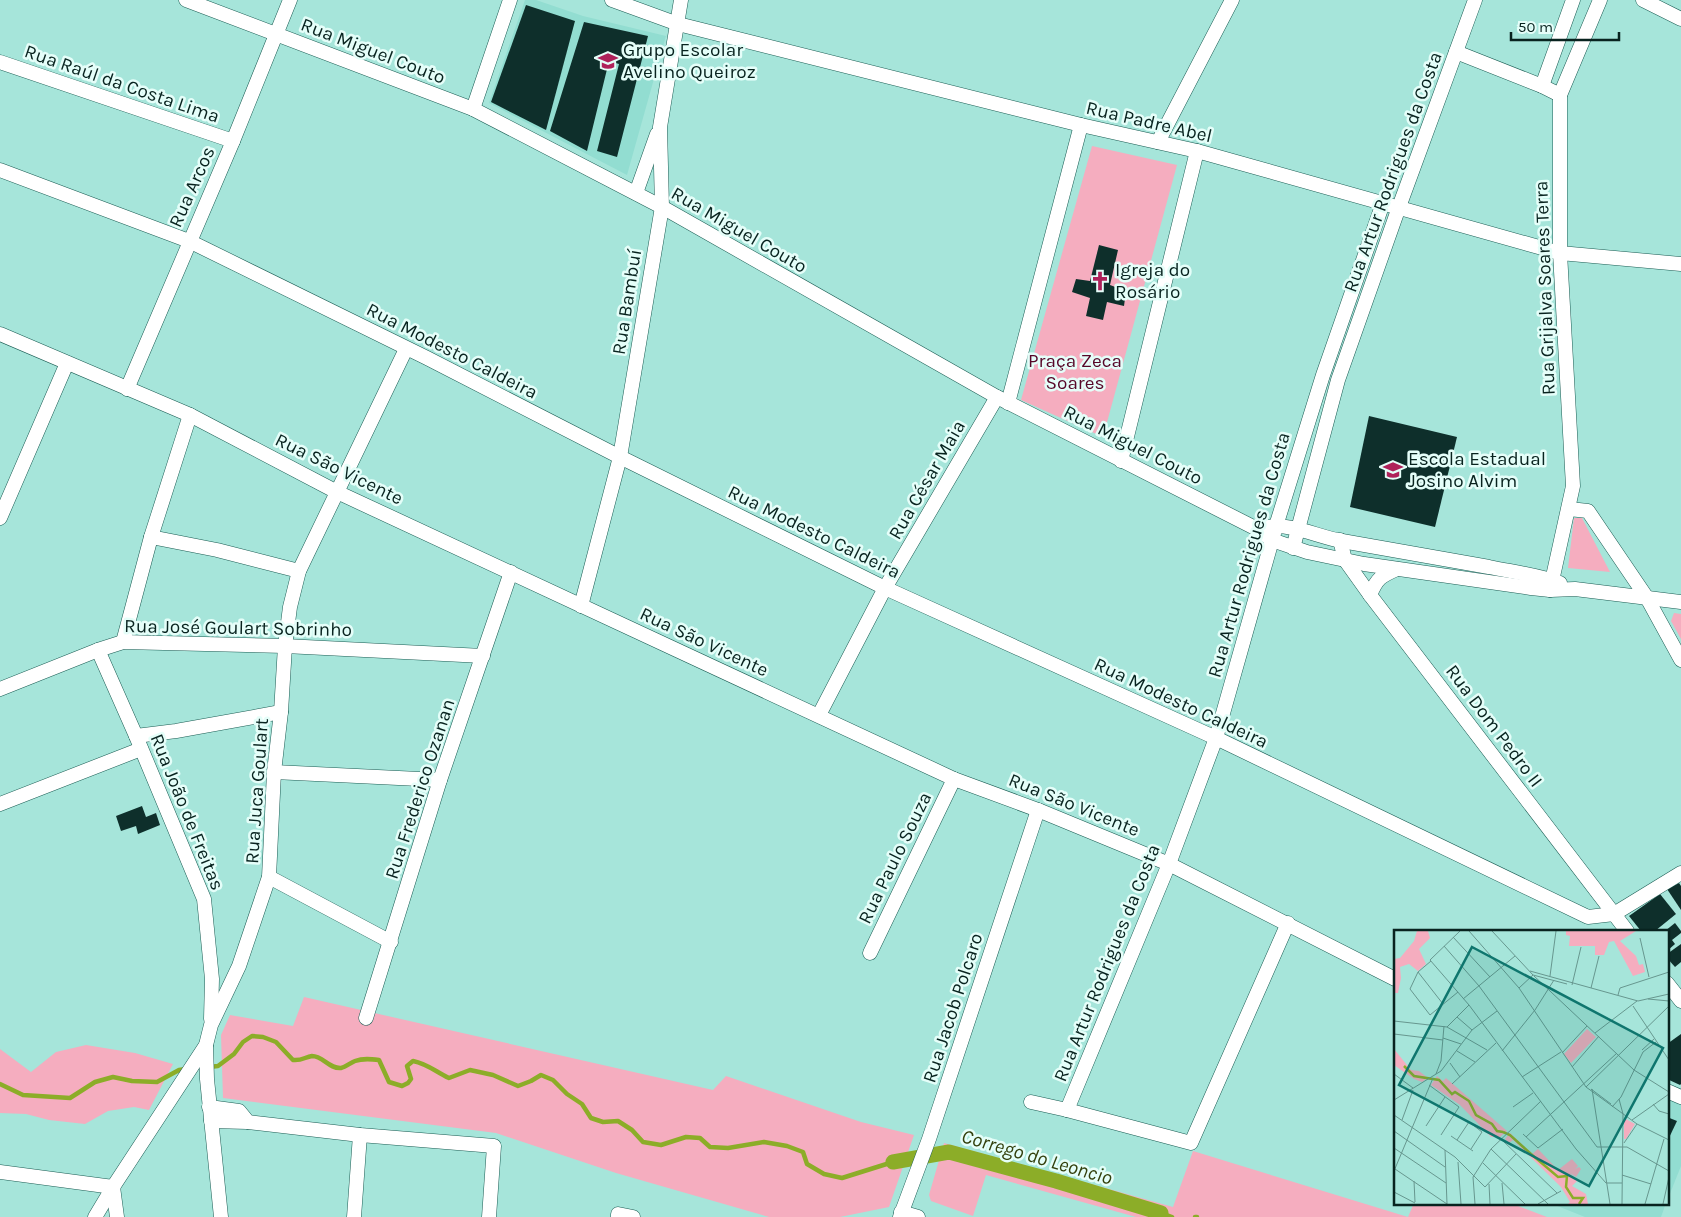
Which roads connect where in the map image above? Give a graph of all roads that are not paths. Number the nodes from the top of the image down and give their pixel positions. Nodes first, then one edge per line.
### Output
1 (186, 0) edge
2 (290, 0) edge
3 (510, 0) edge
4 (612, 0) edge
5 (681, 0) edge
6 (1232, 0) edge
7 (1475, 0) edge
8 (1573, 0) edge
9 (1600, 0) edge
10 (1643, 0) edge
11 (1681, 19) edge
12 (678, 24) junction
13 (277, 34) junction
14 (1456, 52) junction
15 (0, 62) edge
16 (1542, 86) junction
17 (1560, 95) junction
18 (474, 109) junction
19 (1081, 125) junction
20 (660, 127) junction
21 (233, 141) junction
22 (1158, 142) junction
23 (1197, 151) junction
24 (0, 170) edge
25 (636, 193) junction
26 (1383, 203) junction
27 (662, 207) junction
28 (1399, 207) junction
29 (189, 241) junction
30 (1560, 253) junction
31 (1681, 264) edge
32 (0, 334) edge
33 (406, 348) junction
34 (67, 363) junction
35 (1323, 375) junction
36 (1338, 380) junction
37 (128, 388) junction
38 (1002, 400) junction
39 (190, 415) junction
40 (620, 457) junction
41 (1121, 461) junction
42 (1573, 486) junction
43 (337, 492) junction
44 (5, 494) edge
45 (1569, 509) junction
46 (1588, 511) junction
47 (0, 518) edge
48 (1276, 526) junction
49 (1257, 529) junction
50 (1296, 529) junction
51 (151, 538) junction
52 (1272, 540) junction
53 (1340, 540) junction
54 (1292, 548) junction
55 (1390, 548) junction
56 (1344, 560) junction
57 (1392, 568) junction
58 (299, 571) junction
59 (511, 572) junction
60 (1551, 585) junction
61 (885, 588) junction
62 (1370, 595) junction
63 (1647, 598) junction
64 (1681, 602) edge
65 (581, 606) junction
66 (123, 642) junction
67 (285, 646) junction
68 (98, 650) junction
69 (483, 656) junction
70 (1681, 660) edge
71 (0, 689) edge
72 (282, 712) junction
73 (819, 715) junction
74 (1216, 738) junction
75 (139, 742) junction
76 (274, 772) junction
77 (954, 779) junction
78 (440, 780) junction
79 (0, 804) edge
80 (1038, 810) junction
81 (1169, 864) junction
82 (1681, 873) edge
83 (269, 878) junction
84 (1614, 914) junction
85 (1288, 924) junction
86 (1626, 930) edge
87 (391, 942) junction
88 (870, 953) dead end
89 (1394, 978) edge
90 (1668, 984) edge
91 (1681, 1000) edge
92 (366, 1018) dead end
93 (211, 1025) junction
94 (206, 1045) junction
95 (208, 1086) junction
96 (1668, 1092) edge
97 (173, 1096) junction
98 (1681, 1097) edge
99 (1031, 1102) dead end
100 (1067, 1110) junction
101 (210, 1114) junction
102 (360, 1135) junction
103 (0, 1172) edge
104 (113, 1187) junction
105 (900, 1215) edge
106 (95, 1217) edge
107 (117, 1217) edge
108 (222, 1217) edge
109 (354, 1217) edge
110 (489, 1217) edge
111 (618, 1217) edge
112 (633, 1217) edge
113 (918, 1217) edge

1 - 13 street, Rua Miguel Couto
2 - 13 street, Rua Arcos
3 - 18 street
4 - 12 street, Rua Padre Abel
5 - 12 street, Rua Bambuí
6 - 22 street
7 - 14 street, Rua Artur Rodrigues da Costa
8 - 16 street
9 - 17 street, Rua Grijalva Soares Terra
10 - 11 street
12 - 19 street, Rua Padre Abel
12 - 20 street, Rua Bambuí
13 - 18 street, Rua Miguel Couto
13 - 21 street, Rua Arcos
14 - 16 street
14 - 28 street, Rua Artur Rodrigues da Costa
15 - 21 street, Rua Raúl da Costa Lima
16 - 17 street
17 - 30 street, Rua Grijalva Soares Terra
18 - 25 street, Rua Miguel Couto
19 - 22 street, Rua Padre Abel
19 - 38 street
20 - 25 street
20 - 27 street, Rua Bambuí
21 - 29 street, Rua Arcos
22 - 23 street, Rua Padre Abel
23 - 26 street, Rua Padre Abel
23 - 41 street
24 - 29 street, Rua Modesto Caldeira
25 - 27 street, Rua Miguel Couto
26 - 28 street, Rua Padre Abel
26 - 35 street, Rua Artur Rodrigues da Costa
27 - 38 street, Rua Miguel Couto
27 - 40 street, Rua Bambuí
28 - 30 street, Rua Padre Abel
28 - 36 street, Rua Artur Rodrigues da Costa
29 - 33 street, Rua Modesto Caldeira
29 - 37 street, Rua Arcos
30 - 31 street, Rua Padre Abel
30 - 42 street, Rua Grijalva Soares Terra
32 - 34 street, Rua São Vicente
33 - 40 street, Rua Modesto Caldeira
33 - 43 street, Rua Juca Goulart
34 - 37 street, Rua São Vicente
34 - 44 street
35 - 36 street
35 - 48 street, Rua Artur Rodrigues da Costa
36 - 50 street, Rua Artur Rodrigues da Costa
37 - 39 street, Rua São Vicente
38 - 41 street, Rua Miguel Couto
38 - 61 street, Rua César Maia
39 - 43 street, Rua São Vicente
39 - 51 street
40 - 61 street, Rua Modesto Caldeira
40 - 65 street, Rua Bambuí
41 - 49 street, Rua Miguel Couto
42 - 45 street, Rua Grijalva Soares Terra
42 - 46 street
43 - 58 street, Rua Juca Goulart
43 - 59 street, Rua São Vicente
44 - 47 street
45 - 46 street
45 - 60 street, Rua Grijalva Soares Terra
46 - 63 street
48 - 49 street
48 - 50 street
48 - 52 street, Rua Artur Rodrigues da Costa
49 - 52 street, Rua Miguel Couto
50 - 52 street
50 - 53 street
50 - 54 street, Rua Artur Rodrigues da Costa
51 - 58 street
51 - 66 street
52 - 54 street, Rua Miguel Couto
52 - 74 street, Rua Artur Rodrigues da Costa
53 - 55 street
53 - 56 street, Rua Dom Pedro II
54 - 56 street, Rua Miguel Couto
55 - 57 street
55 - 60 street
56 - 57 street, Rua Miguel Couto
56 - 62 street, Rua Dom Pedro II
57 - 60 street, Rua Miguel Couto
57 - 62 street
58 - 67 street, Rua Juca Goulart
59 - 65 street, Rua São Vicente
59 - 69 street, Rua Frederico Ozanan
60 - 63 street
61 - 73 street, Rua César Maia
61 - 74 street, Rua Modesto Caldeira
62 - 84 street, Rua Dom Pedro II
63 - 64 street
63 - 70 street
65 - 73 street, Rua São Vicente
66 - 67 street, Rua José Goulart Sobrinho
66 - 68 street, Rua José Goulart Sobrinho
67 - 69 street, Rua José Goulart Sobrinho
67 - 72 street, Rua Juca Goulart
68 - 71 street, Rua José Goulart Sobrinho
68 - 75 street, Rua João de Freitas
69 - 78 street, Rua Frederico Ozanan
72 - 75 street
72 - 76 street, Rua Juca Goulart
73 - 77 street, Rua São Vicente
74 - 81 street, Rua Artur Rodrigues da Costa
74 - 84 street, Rua Modesto Caldeira
75 - 79 street
75 - 93 street, Rua João de Freitas
76 - 78 street
76 - 83 street, Rua Juca Goulart
77 - 80 street, Rua São Vicente
77 - 88 street, Rua Paulo Souza
78 - 87 street, Rua Frederico Ozanan
80 - 81 street, Rua São Vicente
80 - 105 street, Rua Jacob Polcaro
81 - 85 street, Rua São Vicente
81 - 100 street, Rua Artur Rodrigues da Costa
82 - 84 street
83 - 87 street
83 - 93 street, Rua Juca Goulart
84 - 86 street, Rua Dom Pedro II
85 - 89 street, Rua São Vicente
85 - 100 street
87 - 92 street, Rua Frederico Ozanan
90 - 91 street
93 - 94 street, Rua Juca Goulart
94 - 95 street
94 - 97 street, Rua Juca Goulart
95 - 97 street
95 - 101 street
96 - 98 street
97 - 104 street, Rua Juca Goulart
99 - 100 street
101 - 102 street
101 - 108 street
102 - 109 street
102 - 110 street
103 - 104 street
104 - 106 street, Rua Juca Goulart
104 - 107 street
105 - 113 street
111 - 112 street

